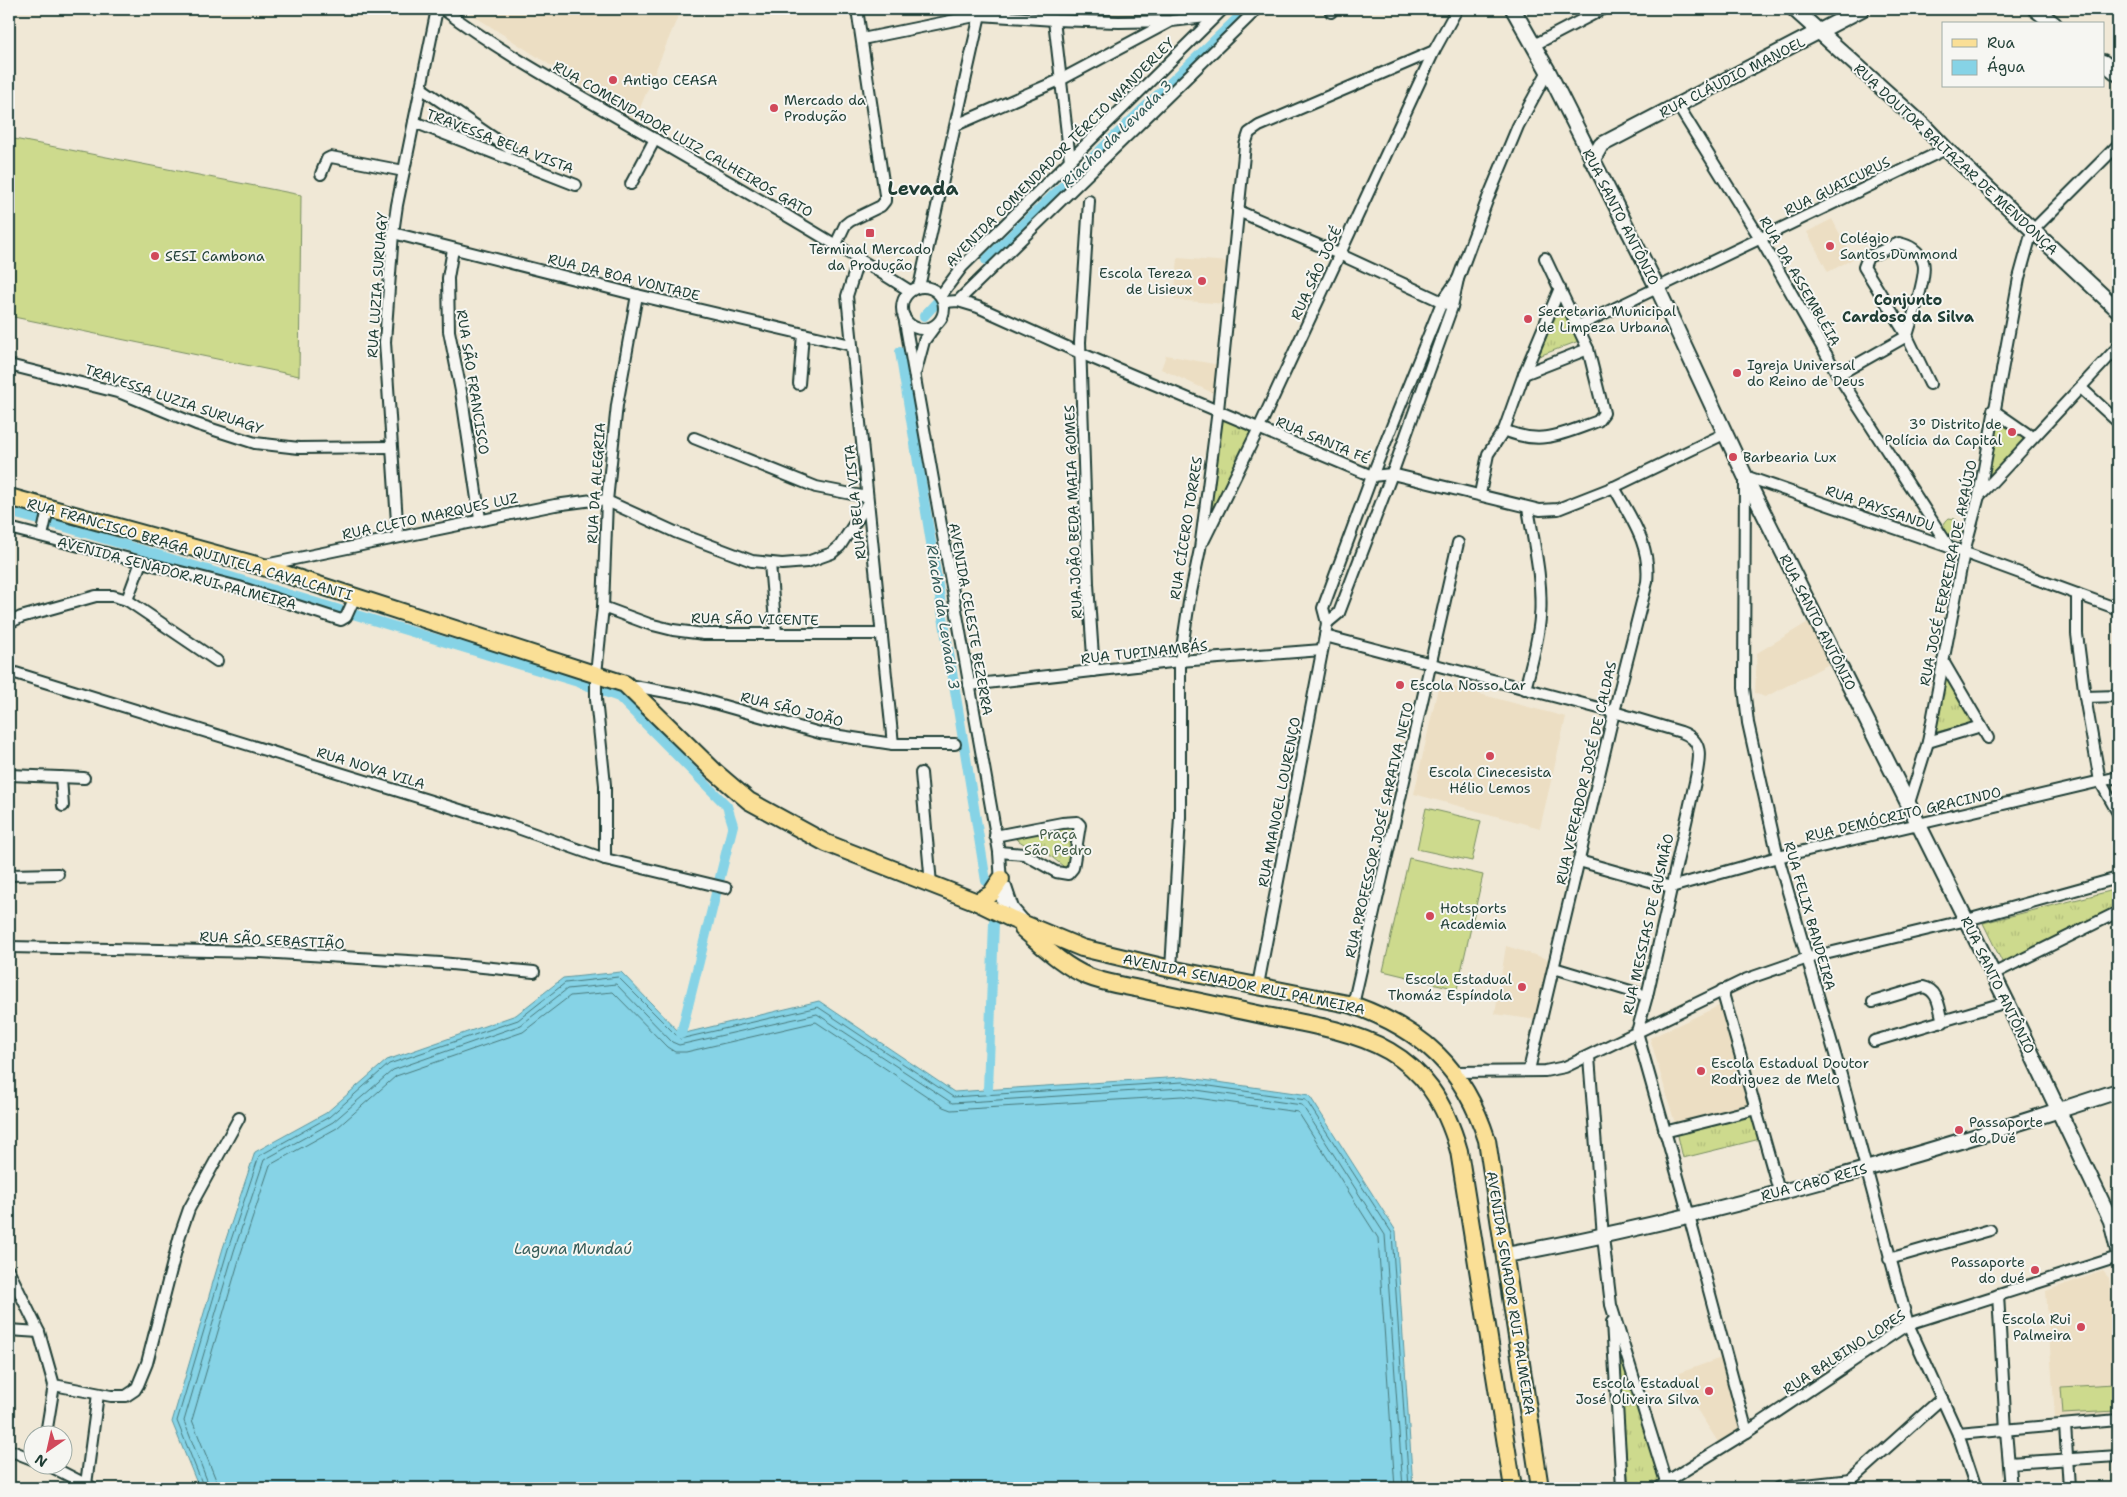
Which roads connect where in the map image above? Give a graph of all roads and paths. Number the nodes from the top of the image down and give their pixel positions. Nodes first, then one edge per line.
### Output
1 (437, 9) edge
2 (443, 9) edge
3 (857, 9) edge
4 (1223, 9) edge
5 (1257, 9) edge
6 (1458, 9) edge
7 (1513, 9) edge
8 (1603, 9) edge
9 (1794, 9) edge
10 (1862, 9) edge
11 (2035, 9) edge
12 (981, 12) edge
13 (1215, 16) junction
14 (1054, 20) junction
15 (1171, 21) junction
16 (2051, 22) edge
17 (1819, 33) junction
18 (862, 39) junction
19 (1534, 46) junction
20 (1434, 51) junction
21 (2104, 63) edge
22 (1548, 71) junction
23 (2118, 74) edge
24 (1062, 79) junction
25 (422, 88) junction
26 (1677, 104) junction
27 (414, 122) junction
28 (956, 126) junction
29 (655, 139) junction
30 (1582, 142) junction
31 (1601, 144) junction
32 (2118, 145) edge
33 (510, 149) dead end
34 (1946, 149) junction
35 (1070, 160) junction
36 (1592, 161) junction
37 (404, 171) junction
38 (321, 174) dead end
39 (631, 184) dead end
40 (576, 186) dead end
41 (1089, 201) dead end
42 (1238, 211) junction
43 (2032, 231) junction
44 (393, 233) junction
45 (1760, 238) junction
46 (836, 244) junction
47 (454, 249) junction
48 (1340, 254) junction
49 (859, 258) junction
50 (1545, 258) dead end
51 (1458, 279) junction
52 (1657, 287) junction
53 (1560, 288) junction
54 (915, 289) junction
55 (637, 295) junction
56 (942, 299) junction
57 (958, 300) junction
58 (1442, 302) junction
59 (1452, 307) junction
60 (2118, 310) edge
61 (904, 316) junction
62 (935, 326) junction
63 (1578, 326) junction
64 (803, 334) junction
65 (1907, 336) junction
66 (851, 345) junction
67 (2118, 347) edge
68 (1588, 349) junction
69 (1080, 353) junction
70 (9, 365) edge
71 (915, 374) junction
72 (1524, 374) junction
73 (1838, 375) junction
74 (799, 384) dead end
75 (1930, 384) dead end
76 (2081, 388) junction
77 (1218, 410) junction
78 (1993, 410) junction
79 (2118, 422) edge
80 (1259, 428) junction
81 (1504, 430) junction
82 (1726, 433) junction
83 (694, 438) dead end
84 (2032, 438) junction
85 (391, 447) junction
86 (1392, 474) junction
87 (1372, 476) junction
88 (1745, 476) junction
89 (1614, 487) junction
90 (1480, 494) junction
91 (1979, 496) junction
92 (9, 497) edge
93 (867, 500) junction
94 (607, 501) junction
95 (1759, 504) junction
96 (1745, 507) junction
97 (1528, 508) junction
98 (48, 512) junction
99 (480, 520) junction
100 (9, 528) edge
101 (43, 532) junction
102 (398, 537) junction
103 (1458, 543) dead end
104 (1948, 546) junction
105 (1200, 548) junction
106 (1964, 552) junction
107 (141, 562) junction
108 (770, 564) junction
109 (260, 566) junction
110 (2077, 594) junction
111 (127, 600) junction
112 (603, 607) junction
113 (2118, 609) edge
114 (349, 610) junction
115 (429, 621) joint
116 (9, 623) edge
117 (1327, 623) junction
118 (776, 633) junction
119 (881, 634) junction
120 (1325, 636) junction
121 (1322, 650) junction
122 (1943, 660) junction
123 (216, 661) dead end
124 (1180, 662) junction
125 (1431, 664) junction
126 (9, 671) edge
127 (1094, 671) junction
128 (596, 676) junction
129 (625, 684) junction
130 (969, 685) junction
131 (1525, 689) junction
132 (2118, 696) edge
133 (2085, 698) junction
134 (1614, 712) junction
135 (1981, 726) junction
136 (1988, 738) dead end
137 (1928, 742) junction
138 (893, 744) junction
139 (955, 744) dead end
140 (921, 773) dead end
141 (9, 775) edge
142 (61, 777) junction
143 (2118, 777) edge
144 (84, 778) dead end
145 (2100, 781) junction
146 (1909, 803) junction
147 (63, 806) dead end
148 (2118, 814) edge
149 (1919, 824) junction
150 (996, 836) junction
151 (999, 852) junction
152 (1778, 857) junction
153 (604, 859) junction
154 (1580, 861) junction
155 (58, 874) dead end
156 (1001, 874) junction
157 (9, 875) edge
158 (2118, 878) edge
159 (931, 884) junction
160 (721, 887) dead end
161 (1671, 887) junction
162 (977, 902) junction
163 (2118, 912) edge
164 (1007, 917) junction
165 (1967, 920) junction
166 (1029, 926) junction
167 (9, 947) edge
168 (1808, 958) junction
169 (1554, 968) junction
170 (1172, 969) junction
171 (534, 972) dead end
172 (1993, 974) junction
173 (1258, 985) junction
174 (1279, 989) junction
175 (1722, 990) junction
176 (1305, 994) junction
177 (1647, 996) junction
178 (1873, 1002) dead end
179 (2007, 1002) junction
180 (1353, 1005) junction
181 (1273, 1017) junction
182 (1299, 1022) junction
183 (1943, 1022) junction
184 (1637, 1032) junction
185 (1874, 1041) dead end
186 (1589, 1057) junction
187 (1529, 1070) junction
188 (1454, 1072) junction
189 (2118, 1091) edge
190 (1756, 1109) junction
191 (2059, 1110) junction
192 (239, 1118) dead end
193 (1664, 1132) junction
194 (1865, 1169) junction
195 (1779, 1191) junction
196 (1690, 1216) junction
197 (1990, 1230) dead end
198 (2116, 1235) edge
199 (1603, 1237) junction
200 (2118, 1250) edge
201 (1506, 1255) junction
202 (2118, 1257) edge
203 (1889, 1259) junction
204 (9, 1271) edge
205 (1998, 1295) junction
206 (1611, 1305) junction
207 (1908, 1324) junction
208 (9, 1330) edge
209 (39, 1332) junction
210 (54, 1385) junction
211 (98, 1394) junction
212 (1942, 1398) junction
213 (2118, 1420) edge
214 (48, 1424) edge
215 (2065, 1425) junction
216 (2006, 1430) junction
217 (1746, 1432) junction
218 (1958, 1434) junction
219 (9, 1450) edge
220 (22, 1455) edge
221 (2118, 1456) edge
222 (2068, 1458) junction
223 (2009, 1462) junction
224 (66, 1474) edge
225 (1851, 1480) junction
226 (1663, 1485) edge
227 (90, 1486) edge
228 (1513, 1488) edge
229 (1540, 1488) edge
230 (1622, 1488) edge
231 (1778, 1488) edge
232 (1842, 1488) edge
233 (1976, 1488) edge
234 (2011, 1488) edge
235 (2069, 1488) edge

1 - 25 street, RUA LUZIA SURUAGY
2 - 29 street, RUA COMENDADOR LUIZ CALHEIROS GATO
3 - 18 street
4 - 13 street, AVENIDA COMENDADOR TÉRCIO WANDERLEY
5 - 57 street
6 - 20 street, RUA SÃO JOSÉ
7 - 19 street, RUA SANTO ANTÔNIO
8 - 19 street
9 - 17 street, RUA DOUTOR BALTAZAR DE MENDONÇA
10 - 17 street, RUA CLÁUDIO MANOEL
11 - 16 street
12 - 14 street
12 - 18 street
12 - 28 street
13 - 15 street
13 - 35 street, AVENIDA COMENDADOR TÉRCIO WANDERLEY
14 - 15 street
14 - 24 street
15 - 24 street
17 - 26 street, RUA CLÁUDIO MANOEL
17 - 34 street, RUA DOUTOR BALTAZAR DE MENDONÇA
18 - 46 street
19 - 22 street, RUA SANTO ANTÔNIO
20 - 42 street, RUA CÍCERO TORRES
20 - 48 street, RUA SÃO JOSÉ
21 - 23 street
22 - 30 street, RUA SANTO ANTÔNIO
22 - 51 street, RUA MANOEL LOURENÇO
24 - 28 street
24 - 35 street
25 - 27 street, RUA LUZIA SURUAGY
25 - 33 street
26 - 31 street, RUA CLÁUDIO MANOEL
26 - 45 street, RUA DA ASSEMBLÉIA
27 - 37 street, RUA LUZIA SURUAGY
27 - 40 street, TRAVESSA BELA VISTA
28 - 54 street
29 - 39 street
29 - 46 street, RUA COMENDADOR LUIZ CALHEIROS GATO
30 - 31 street
30 - 36 street, RUA SANTO ANTÔNIO
31 - 36 street
32 - 43 street, RUA JOSÉ FERREIRA DE ARAÚJO
34 - 43 street, RUA DOUTOR BALTAZAR DE MENDONÇA
34 - 45 street, RUA GUAICURUS
35 - 56 street, AVENIDA COMENDADOR TÉRCIO WANDERLEY
36 - 52 street, RUA SANTO ANTÔNIO
37 - 38 street
37 - 44 street, RUA LUZIA SURUAGY
41 - 69 street, RUA JOÃO BEDA MAIA GOMES
42 - 48 street
42 - 77 street, RUA CÍCERO TORRES
43 - 60 street, RUA DOUTOR BALTAZAR DE MENDONÇA
43 - 78 street, RUA JOSÉ FERREIRA DE ARAÚJO
44 - 47 street, RUA DA BOA VONTADE
44 - 85 street, RUA LUZIA SURUAGY
45 - 52 street, RUA GUAICURUS
45 - 73 street, RUA DA ASSEMBLÉIA
46 - 49 street, RUA COMENDADOR LUIZ CALHEIROS GATO
47 - 55 street, RUA DA BOA VONTADE
47 - 99 street, RUA SÃO FRANCISCO
48 - 58 street
48 - 80 street, RUA SÃO JOSÉ
49 - 54 street, RUA COMENDADOR LUIZ CALHEIROS GATO
49 - 66 street, RUA BELA VISTA
50 - 53 street
51 - 58 street, RUA MANOEL LOURENÇO
51 - 59 street, RUA MANOEL LOURENÇO
52 - 63 street, RUA GUAICURUS
52 - 82 street, RUA SANTO ANTÔNIO
53 - 63 street
53 - 72 street
54 - 56 street
54 - 61 street
55 - 64 street, RUA DA BOA VONTADE
55 - 94 street, RUA DA ALEGRIA
56 - 57 street, RUA SANTA FÉ
56 - 62 street
57 - 69 street, RUA SANTA FÉ
58 - 59 street
58 - 87 street, RUA MANOEL LOURENÇO
59 - 86 street, RUA MANOEL LOURENÇO
61 - 62 street
61 - 71 street, AVENIDA CELESTE BEZERRA
62 - 71 street, AVENIDA CELESTE BEZERRA
63 - 68 street
64 - 66 street, RUA DA BOA VONTADE
64 - 74 street
65 - 65 street
65 - 73 street
65 - 75 street
66 - 93 street, RUA BELA VISTA
67 - 76 street
68 - 72 street
68 - 81 street
69 - 77 street, RUA SANTA FÉ
69 - 127 street, RUA JOÃO BEDA MAIA GOMES
70 - 85 street, TRAVESSA LUZIA SURUAGY
71 - 130 street, AVENIDA CELESTE BEZERRA
72 - 81 street
73 - 104 street, RUA DA ASSEMBLÉIA
76 - 79 street
76 - 84 street
77 - 80 street, RUA SANTA FÉ
77 - 105 street, RUA CÍCERO TORRES
78 - 84 street
78 - 91 street, RUA JOSÉ FERREIRA DE ARAÚJO
80 - 87 street, RUA SANTA FÉ
80 - 105 street, RUA SÃO JOSÉ
81 - 90 street
82 - 88 street, RUA SANTO ANTÔNIO
82 - 89 street, RUA SANTA FÉ
83 - 93 street
84 - 91 street
85 - 102 street, RUA LUZIA SURUAGY
86 - 87 street, RUA SANTA FÉ
86 - 90 street, RUA SANTA FÉ
86 - 117 street, RUA MANOEL LOURENÇO
87 - 117 street, RUA MANOEL LOURENÇO
88 - 95 street, RUA SANTO ANTÔNIO
88 - 96 street, RUA FELIX BANDEIRA
88 - 104 street, RUA PAYSSANDU
89 - 97 street, RUA SANTA FÉ
89 - 134 street, RUA VEREADOR JOSÉ DE CALDAS
90 - 97 street, RUA SANTA FÉ
91 - 106 street, RUA JOSÉ FERREIRA DE ARAÚJO
92 - 98 main road, RUA FRANCISCO BRAGA QUINTELA CAVALCANTI
93 - 108 street
93 - 119 street, RUA BELA VISTA
94 - 99 street, RUA CLETO MARQUES LUZ
94 - 108 street
94 - 112 street, RUA DA ALEGRIA
95 - 96 street
95 - 146 street, RUA SANTO ANTÔNIO
96 - 152 street, RUA FELIX BANDEIRA
97 - 131 street
98 - 101 street
98 - 109 main road, RUA FRANCISCO BRAGA QUINTELA CAVALCANTI
99 - 102 street, RUA CLETO MARQUES LUZ
100 - 101 street, AVENIDA SENADOR RUI PALMEIRA
101 - 107 street, AVENIDA SENADOR RUI PALMEIRA
102 - 109 street, RUA CLETO MARQUES LUZ
103 - 125 street, RUA PROFESSOR JOSÉ SARAIVA NETO
104 - 106 street, RUA PAYSSANDU
105 - 124 street, RUA CÍCERO TORRES
106 - 110 street, RUA PAYSSANDU
106 - 122 street, RUA JOSÉ FERREIRA DE ARAÚJO
107 - 111 street
107 - 114 street, AVENIDA SENADOR RUI PALMEIRA
108 - 118 street
109 - 114 main road, RUA FRANCISCO BRAGA QUINTELA CAVALCANTI
110 - 113 street, RUA PAYSSANDU
110 - 133 street
111 - 116 street
111 - 123 street
112 - 118 street, RUA SÃO VICENTE
112 - 128 street, RUA DA ALEGRIA
114 - 115 main road, RUA FRANCISCO BRAGA QUINTELA CAVALCANTI
115 - 128 main road, AVENIDA SENADOR RUI PALMEIRA
117 - 120 street, RUA MANOEL LOURENÇO
118 - 119 street, RUA SÃO VICENTE
119 - 138 street, RUA BELA VISTA
120 - 121 street, RUA MANOEL LOURENÇO
120 - 125 street
121 - 124 street, RUA TUPINAMBÁS
121 - 173 street, RUA MANOEL LOURENÇO
122 - 135 street
122 - 137 street, RUA JOSÉ FERREIRA DE ARAÚJO
124 - 127 street, RUA TUPINAMBÁS
124 - 170 street, RUA CÍCERO TORRES
125 - 131 street
125 - 180 street, RUA PROFESSOR JOSÉ SARAIVA NETO
126 - 153 street, RUA NOVA VILA
127 - 130 street, RUA TUPINAMBÁS
128 - 129 main road, AVENIDA SENADOR RUI PALMEIRA
128 - 153 street, RUA DA ALEGRIA
129 - 138 street, RUA SÃO JOÃO
129 - 159 main road, AVENIDA SENADOR RUI PALMEIRA
130 - 150 street, AVENIDA CELESTE BEZERRA
131 - 134 street
132 - 133 street
133 - 145 street
134 - 154 street, RUA VEREADOR JOSÉ DE CALDAS
134 - 161 street, RUA MESSIAS DE GUSMÃO
135 - 136 street
135 - 137 street
137 - 146 street, RUA JOSÉ FERREIRA DE ARAÚJO
138 - 139 street, RUA SÃO JOÃO
140 - 159 street
141 - 142 street
142 - 144 street
142 - 147 street
143 - 145 street, RUA DEMÓCRITO GRACINDO
145 - 148 street
145 - 149 street, RUA DEMÓCRITO GRACINDO
146 - 149 street, RUA SANTO ANTÔNIO
149 - 152 street, RUA DEMÓCRITO GRACINDO
149 - 165 street, RUA SANTO ANTÔNIO
150 - 151 street, AVENIDA CELESTE BEZERRA
150 - 151 street
151 - 156 street, AVENIDA CELESTE BEZERRA
152 - 161 street, RUA DEMÓCRITO GRACINDO
152 - 168 street, RUA FELIX BANDEIRA
153 - 160 street, RUA NOVA VILA
154 - 161 street
154 - 169 street, RUA VEREADOR JOSÉ DE CALDAS
155 - 157 street
156 - 162 main road
156 - 164 street, AVENIDA CELESTE BEZERRA
156 - 166 street, AVENIDA CELESTE BEZERRA
158 - 165 street
159 - 162 main road, AVENIDA SENADOR RUI PALMEIRA
161 - 177 street, RUA MESSIAS DE GUSMÃO
162 - 164 main road, AVENIDA SENADOR RUI PALMEIRA
163 - 172 street
164 - 166 main road, AVENIDA SENADOR RUI PALMEIRA
164 - 181 main road, AVENIDA SENADOR RUI PALMEIRA
165 - 168 street
165 - 172 street, RUA SANTO ANTÔNIO
166 - 170 main road, AVENIDA SENADOR RUI PALMEIRA
167 - 171 street, RUA SÃO SEBASTIÃO
168 - 175 street
168 - 194 street, RUA FELIX BANDEIRA
169 - 177 street
169 - 187 street, RUA VEREADOR JOSÉ DE CALDAS
170 - 173 main road, AVENIDA SENADOR RUI PALMEIRA
172 - 179 street, RUA SANTO ANTÔNIO
173 - 174 main road, AVENIDA SENADOR RUI PALMEIRA
174 - 176 main road, AVENIDA SENADOR RUI PALMEIRA
174 - 181 main road
175 - 184 street
175 - 190 street
176 - 180 main road, AVENIDA SENADOR RUI PALMEIRA
176 - 182 main road
177 - 184 street, RUA MESSIAS DE GUSMÃO
178 - 183 street
179 - 183 street
179 - 191 street, RUA SANTO ANTÔNIO
180 - 188 main road, AVENIDA SENADOR RUI PALMEIRA
181 - 182 main road, AVENIDA SENADOR RUI PALMEIRA
182 - 228 main road, AVENIDA SENADOR RUI PALMEIRA
183 - 185 street
184 - 186 street
184 - 193 street, RUA MESSIAS DE GUSMÃO
186 - 187 street
186 - 199 street
187 - 188 street
188 - 201 main road, AVENIDA SENADOR RUI PALMEIRA
189 - 191 street, RUA CABO REIS
190 - 193 street
190 - 195 street
191 - 194 street, RUA CABO REIS
191 - 198 street, RUA SANTO ANTÔNIO
192 - 211 street
193 - 196 street, RUA MESSIAS DE GUSMÃO
194 - 195 street, RUA CABO REIS
194 - 203 street, RUA FELIX BANDEIRA
195 - 196 street, RUA CABO REIS
196 - 199 street, RUA CABO REIS
196 - 217 street, RUA MESSIAS DE GUSMÃO
197 - 203 street
198 - 200 street, RUA SANTO ANTÔNIO
199 - 201 street, RUA CABO REIS
199 - 206 street
201 - 229 main road, AVENIDA SENADOR RUI PALMEIRA
202 - 205 street, RUA BALBINO LOPES
203 - 207 street, RUA FELIX BANDEIRA
204 - 209 street
205 - 207 street, RUA BALBINO LOPES
205 - 216 street
206 - 226 street
206 - 230 street
207 - 212 street, RUA FELIX BANDEIRA
207 - 217 street, RUA BALBINO LOPES
208 - 209 street
209 - 210 street
210 - 211 street
210 - 214 street
211 - 227 street
212 - 218 street, RUA FELIX BANDEIRA
212 - 225 street
213 - 215 street
215 - 216 street
215 - 222 street
216 - 218 street
216 - 223 street
217 - 226 street, RUA BALBINO LOPES
218 - 233 street, RUA FELIX BANDEIRA
219 - 220 street
221 - 222 street
222 - 223 street
222 - 235 street
223 - 234 street
224 - 227 street
225 - 231 street
225 - 232 street

